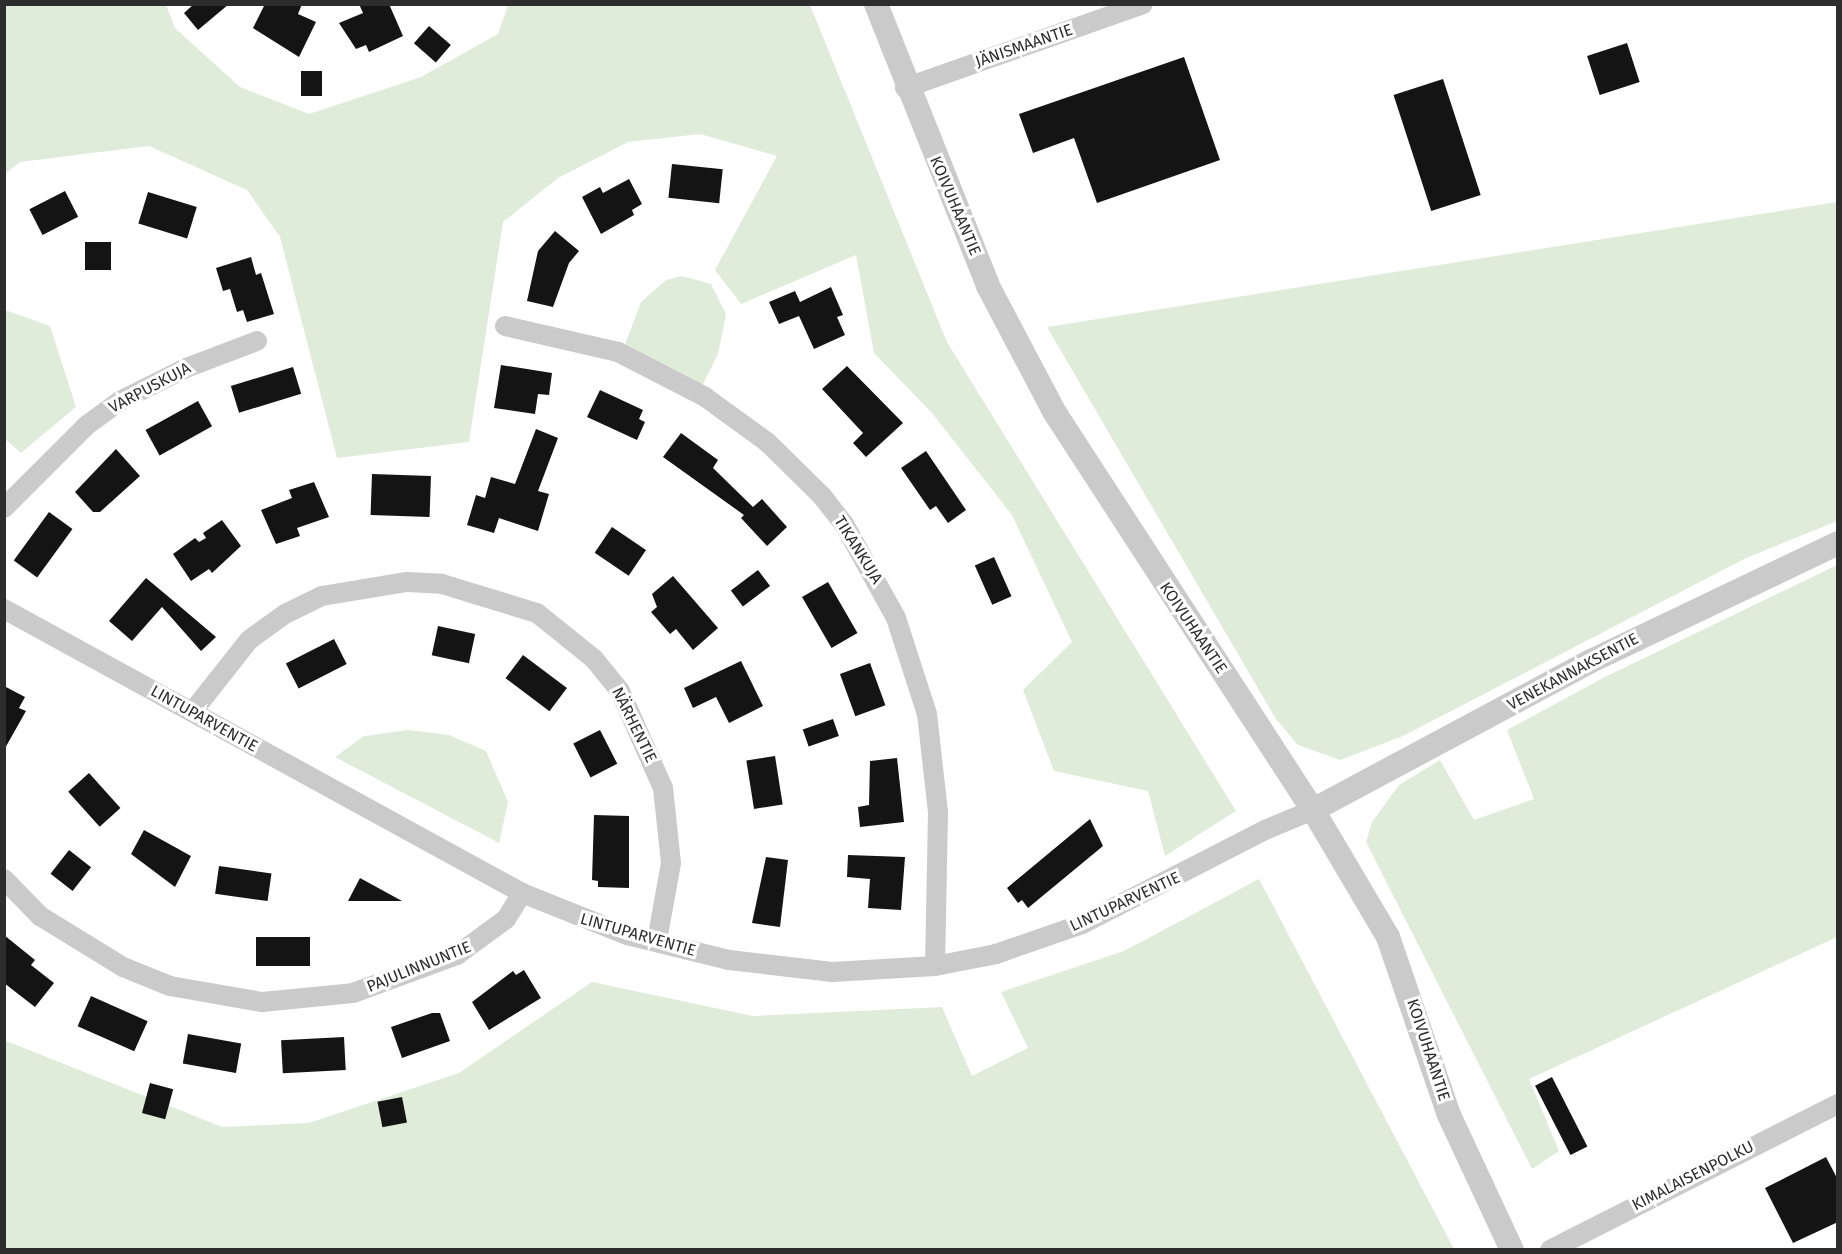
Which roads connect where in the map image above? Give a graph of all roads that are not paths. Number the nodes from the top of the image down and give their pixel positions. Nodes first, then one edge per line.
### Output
1 (876, 4) edge
2 (1143, 4) edge
3 (905, 88) junction
4 (505, 326) dead end
5 (257, 341) dead end
6 (4, 508) edge
7 (1838, 543) edge
8 (4, 609) edge
9 (193, 711) junction
10 (1313, 810) junction
11 (4, 879) edge
12 (522, 893) junction
13 (657, 941) junction
14 (935, 966) junction
15 (1838, 1104) edge
16 (1512, 1250) edge
17 (1550, 1250) edge

1 - 3 street, KOIVUHAANTIE
2 - 3 street, JÄNISMAANTIE
3 - 10 street, KOIVUHAANTIE
4 - 14 street, TIKANKUJA
5 - 6 street, VARPUSKUJA
7 - 10 street, VENEKANNAKSENTIE
8 - 9 street, LINTUPARVENTIE
9 - 12 street, LINTUPARVENTIE
9 - 13 street, NÄRHENTIE
10 - 14 street, LINTUPARVENTIE
10 - 16 street, KOIVUHAANTIE
11 - 12 street, PAJULINNUNTIE
12 - 13 street, LINTUPARVENTIE
13 - 14 street, LINTUPARVENTIE
15 - 17 street, KIMALAISENPOLKU

